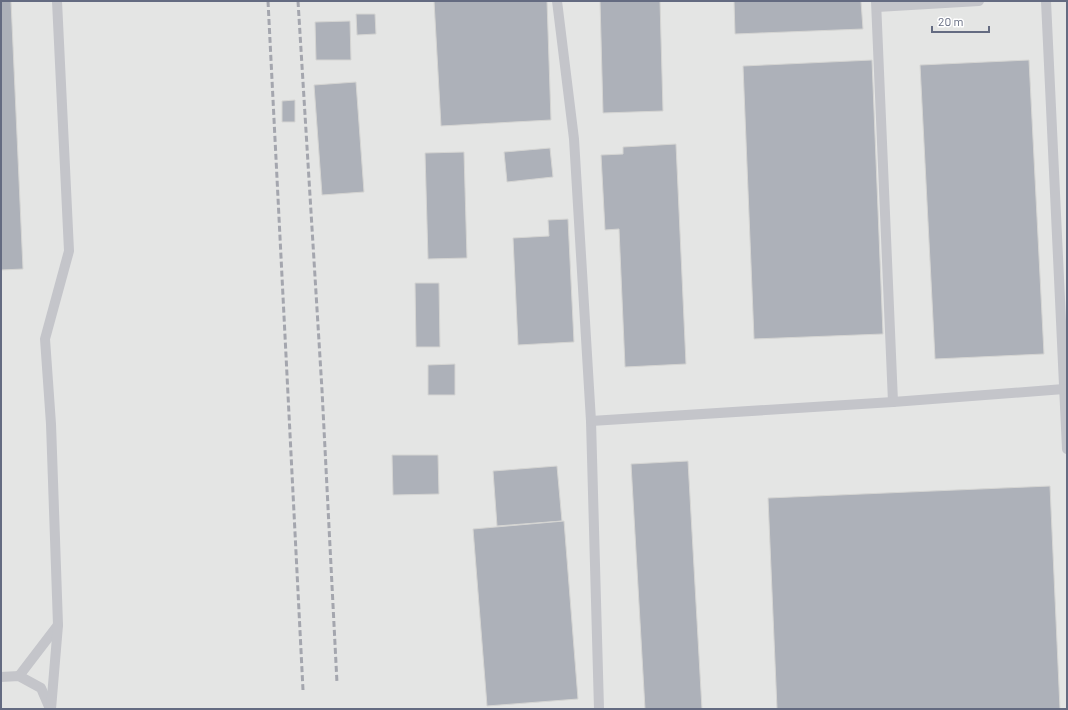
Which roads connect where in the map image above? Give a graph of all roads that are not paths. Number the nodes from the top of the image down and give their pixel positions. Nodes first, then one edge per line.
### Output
1 (57, 1) edge
2 (557, 1) edge
3 (979, 1) edge
4 (1046, 1) edge
5 (876, 4) edge
6 (1064, 389) junction
7 (893, 402) junction
8 (591, 421) junction
9 (1067, 448) edge
10 (58, 625) junction
11 (19, 676) junction
12 (1, 677) edge
13 (50, 709) edge
14 (599, 709) edge

1 - 10 lane
2 - 8 lane
3 - 5 lane
4 - 6 lane
5 - 7 lane
6 - 7 lane
6 - 9 lane
7 - 8 lane
8 - 14 lane
10 - 11 lane
10 - 13 lane
11 - 12 lane
11 - 13 lane

